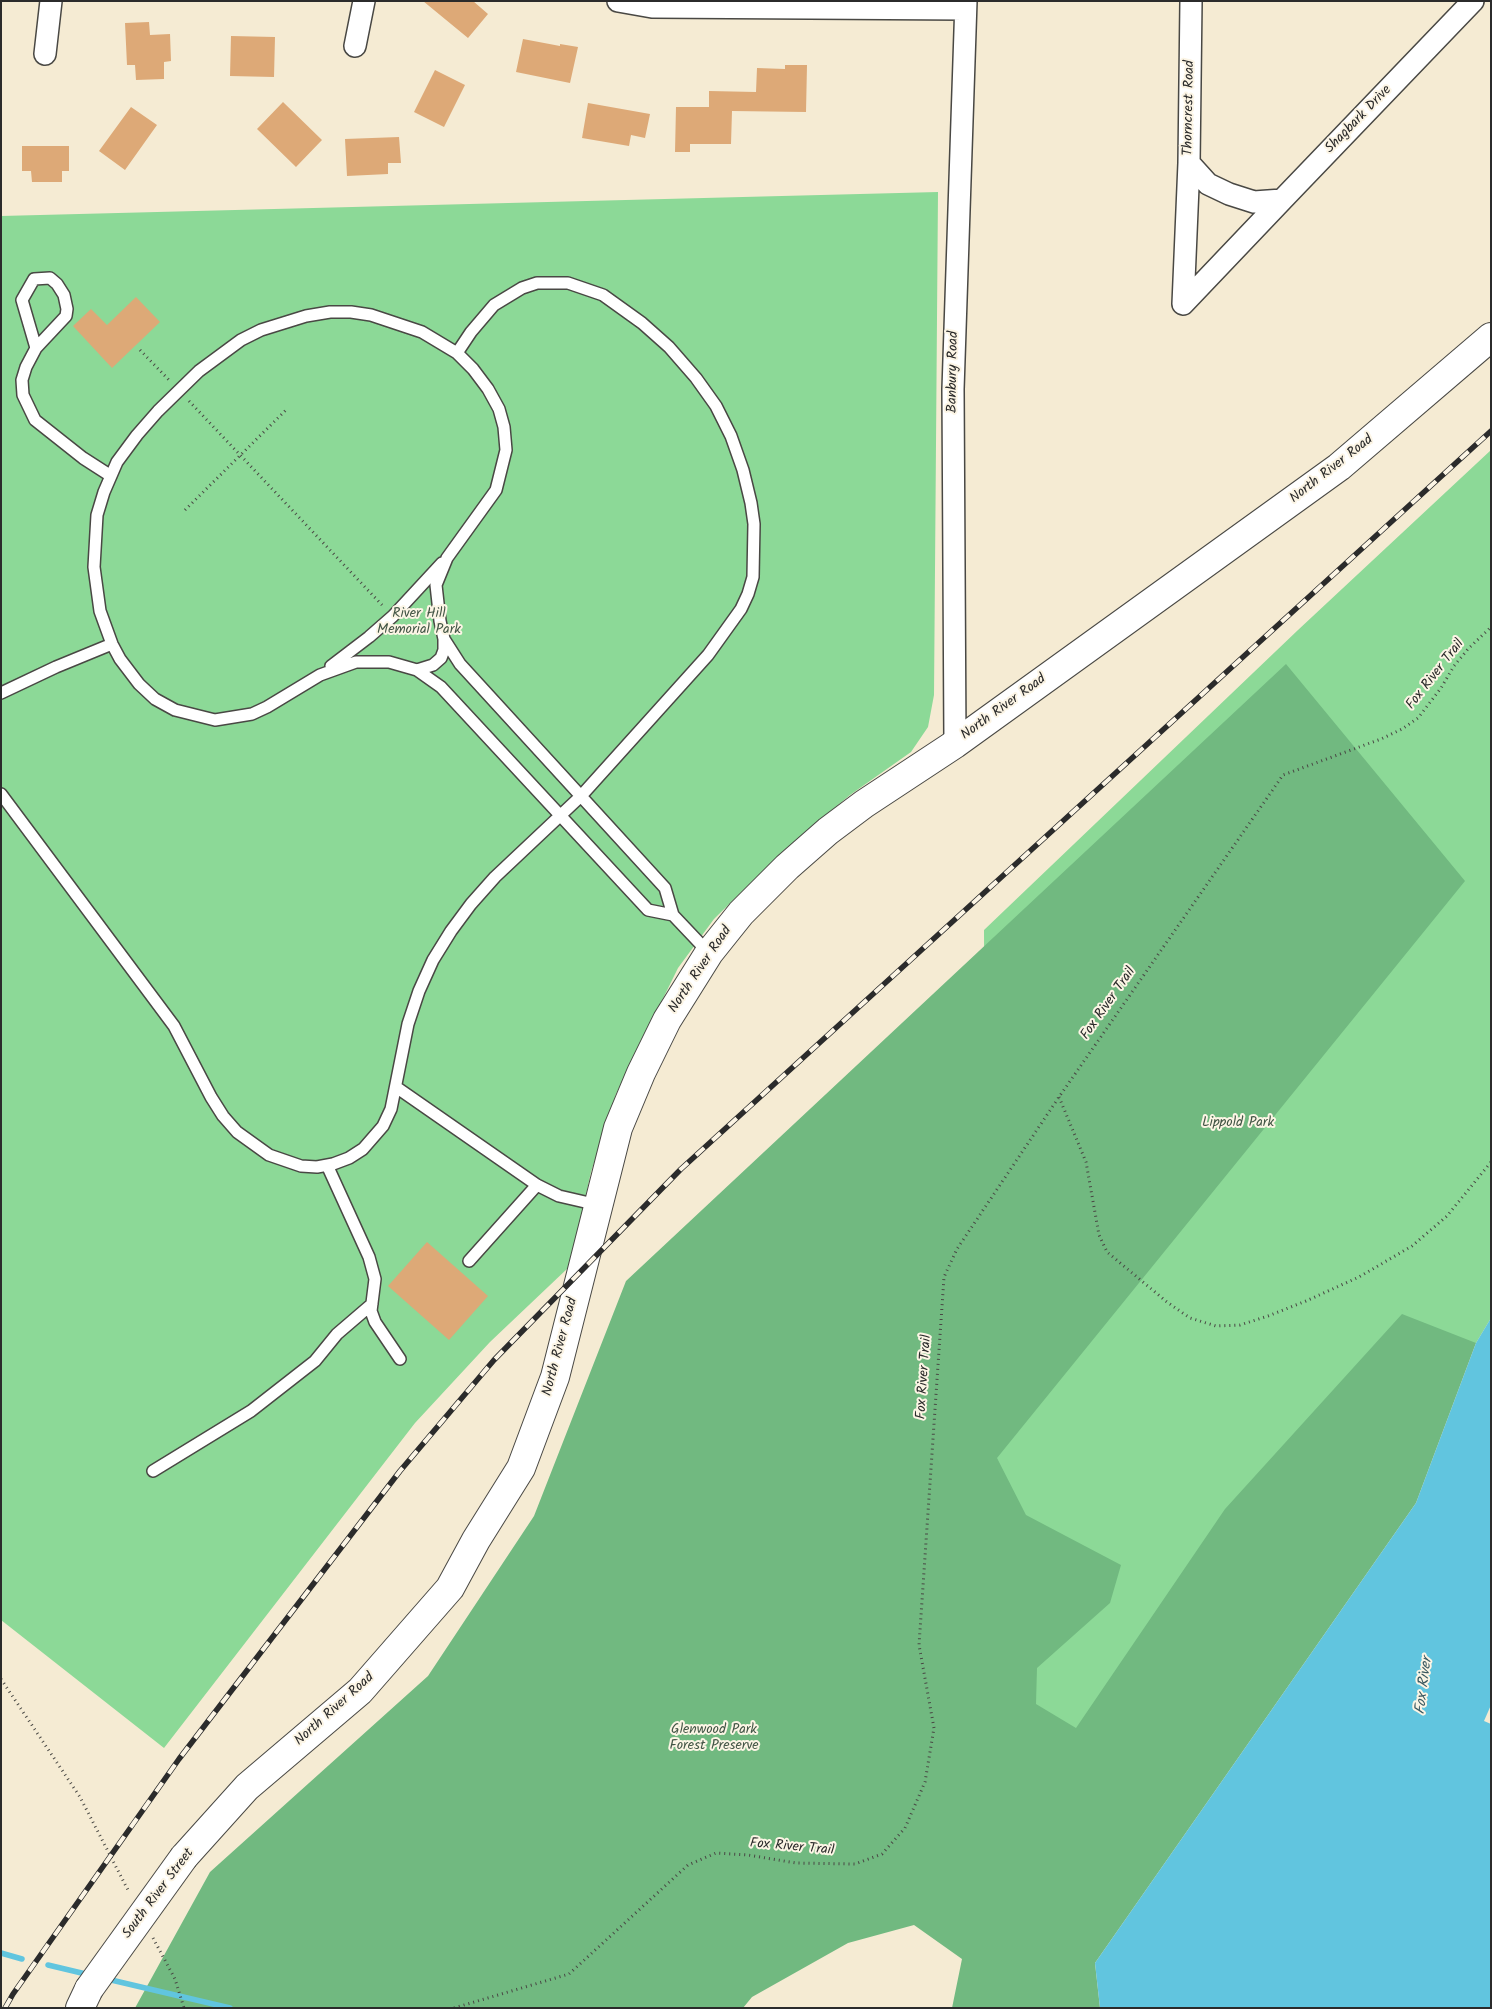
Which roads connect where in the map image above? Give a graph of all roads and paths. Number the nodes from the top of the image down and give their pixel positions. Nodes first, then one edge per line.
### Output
1 (51, 1) edge
2 (364, 1) edge
3 (618, 1) edge
4 (1191, 1) edge
5 (1473, 1) edge
6 (966, 5) edge
7 (355, 46) dead end
8 (45, 54) dead end
9 (1189, 163) junction
10 (1282, 200) junction
11 (1491, 337) edge
12 (36, 348) junction
13 (140, 350) dead end
14 (457, 353) junction
15 (178, 390) junction
16 (288, 409) dead end
17 (240, 455) junction
18 (111, 476) junction
19 (185, 510) dead end
20 (446, 558) junction
21 (393, 616) junction
22 (1491, 627) edge
23 (444, 638) junction
24 (112, 644) junction
25 (417, 670) junction
26 (320, 675) junction
27 (1, 693) edge
28 (955, 744) junction
29 (1, 794) edge
30 (581, 796) junction
31 (559, 814) junction
32 (673, 915) junction
33 (709, 953) junction
34 (396, 1087) junction
35 (1059, 1097) junction
36 (1491, 1162) edge
37 (327, 1165) junction
38 (537, 1185) junction
39 (598, 1205) junction
40 (469, 1261) dead end
41 (372, 1304) junction
42 (400, 1359) dead end
43 (153, 1471) dead end
44 (1, 1679) edge
45 (247, 1787) joint
46 (130, 1893) dead end
47 (152, 1936) dead end
48 (85, 1998) edge
49 (184, 2008) edge
50 (454, 2008) edge

1 - 8 street
2 - 7 street
3 - 6 street
4 - 9 street, Thorncrest Road
5 - 10 street, Shagbark Drive
6 - 28 street, Banbury Road
9 - 10 street, Thorncrest Road
9 - 10 street, Shagbark Drive
11 - 28 main road, North River Road
12 - 12 lane
12 - 18 lane
13 - 15 path
14 - 15 lane
14 - 20 lane
14 - 30 lane
15 - 17 path
15 - 18 lane
16 - 17 path
17 - 19 path
17 - 21 path
18 - 24 lane
20 - 21 lane
20 - 23 lane
21 - 26 lane
22 - 35 path, Fox River Trail
23 - 25 lane
23 - 30 lane
24 - 26 lane
24 - 27 lane
25 - 26 lane
25 - 31 lane
28 - 33 main road, North River Road
29 - 37 lane
30 - 31 lane
30 - 32 lane
31 - 32 lane
31 - 34 lane
32 - 33 lane
33 - 39 main road, North River Road
34 - 37 lane
34 - 38 lane
35 - 36 path
35 - 50 path, Fox River Trail
37 - 41 lane
38 - 39 lane
38 - 40 lane
39 - 45 main road, North River Road
41 - 42 lane
41 - 43 lane
44 - 46 path
45 - 48 main road, South River Street, bridge
47 - 49 path

